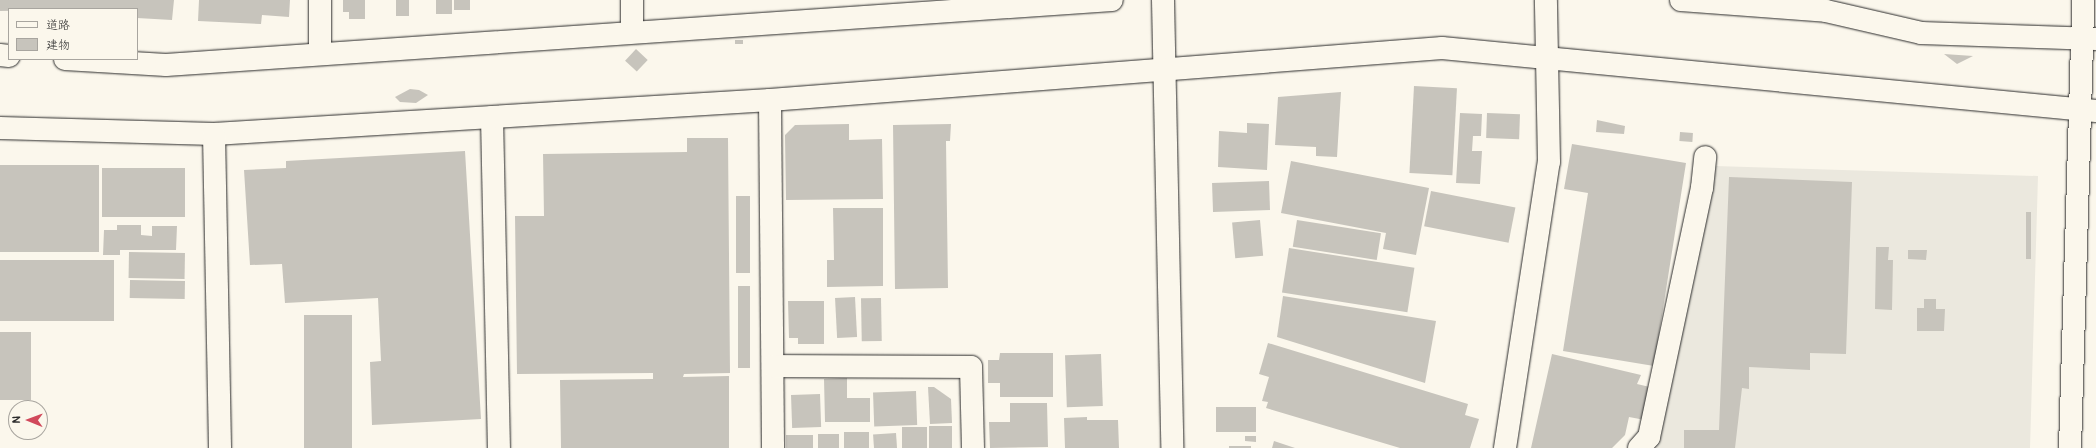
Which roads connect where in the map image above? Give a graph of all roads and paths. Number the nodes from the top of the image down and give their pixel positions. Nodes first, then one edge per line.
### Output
1 (320, 0) edge
2 (632, 0) edge
3 (1112, 0) edge
4 (1163, 0) edge
5 (1546, 0) edge
6 (1681, 0) edge
7 (2084, 0) edge
8 (1826, 6) edge
9 (632, 32) junction
10 (2089, 39) edge
11 (320, 53) junction
12 (82, 60) edge
13 (1549, 60) junction
14 (1164, 70) junction
15 (770, 100) junction
16 (2088, 111) edge
17 (492, 117) junction
18 (0, 128) edge
19 (214, 134) junction
20 (1705, 156) dead end
21 (773, 366) junction
22 (220, 448) edge
23 (500, 448) edge
24 (773, 448) edge
25 (973, 448) edge
26 (1172, 448) edge
27 (1505, 448) edge
28 (1639, 448) edge
29 (2070, 448) edge

1 - 11 street
2 - 9 street
3 - 9 street
4 - 14 street
5 - 13 street
6 - 8 street
7 - 10 street
8 - 10 street
9 - 11 street
10 - 16 street
11 - 12 street
13 - 14 street
13 - 16 street
13 - 27 street
14 - 15 street
14 - 26 street
15 - 17 street
15 - 21 street
16 - 29 street
17 - 19 street
17 - 23 street
18 - 19 street
19 - 22 street
20 - 28 street
21 - 24 street
21 - 25 street

